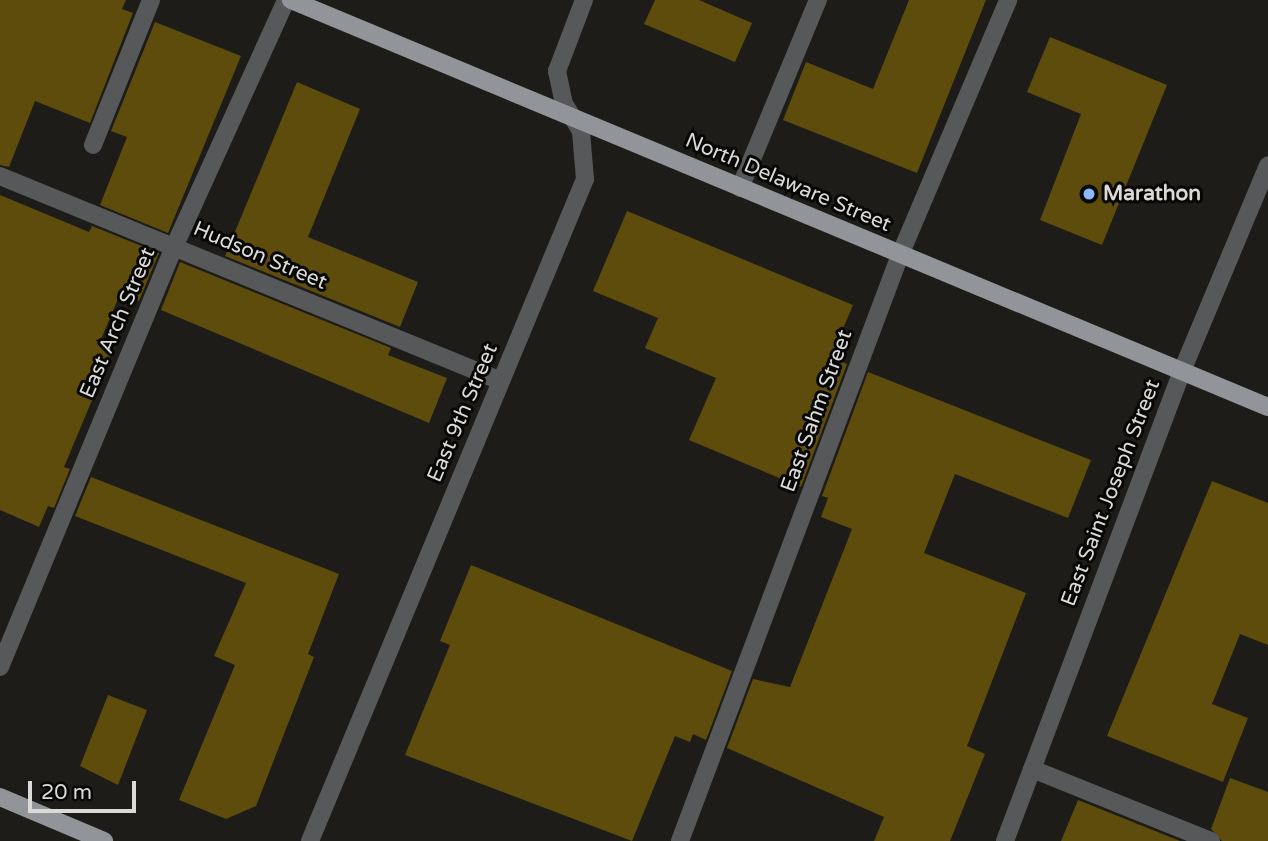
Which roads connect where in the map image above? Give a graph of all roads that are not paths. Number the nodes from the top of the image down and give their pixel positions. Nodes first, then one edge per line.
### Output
1 (151, 0) edge
2 (288, 0) edge
3 (584, 0) edge
4 (818, 0) edge
5 (1008, 0) edge
6 (574, 118) junction
7 (93, 145) dead end
8 (1268, 165) edge
9 (0, 176) edge
10 (740, 188) junction
11 (175, 245) junction
12 (900, 255) junction
13 (1182, 371) junction
14 (501, 381) junction
15 (1268, 407) edge
16 (0, 667) edge
17 (1032, 769) junction
18 (0, 797) edge
19 (104, 841) edge
20 (310, 841) edge
21 (680, 841) edge
22 (1005, 841) edge
23 (1211, 841) edge

1 - 7 street
2 - 6 main road, North Delaware Street
2 - 11 street, East Arch Street
3 - 6 street, East 9th Street
4 - 10 street
5 - 12 street, East Sahm Street
6 - 10 main road, North Delaware Street
6 - 14 street, East 9th Street
8 - 13 street, East Saint Joseph Street
9 - 11 street, Hudson Street
10 - 12 main road, North Delaware Street
11 - 14 street, Hudson Street
11 - 16 street, East Arch Street
12 - 13 main road, North Delaware Street
12 - 21 street, East Sahm Street
13 - 15 main road, North Delaware Street
13 - 17 street, East Saint Joseph Street
14 - 20 street, East 9th Street
17 - 22 street, East Saint Joseph Street
17 - 23 street
18 - 19 main road

